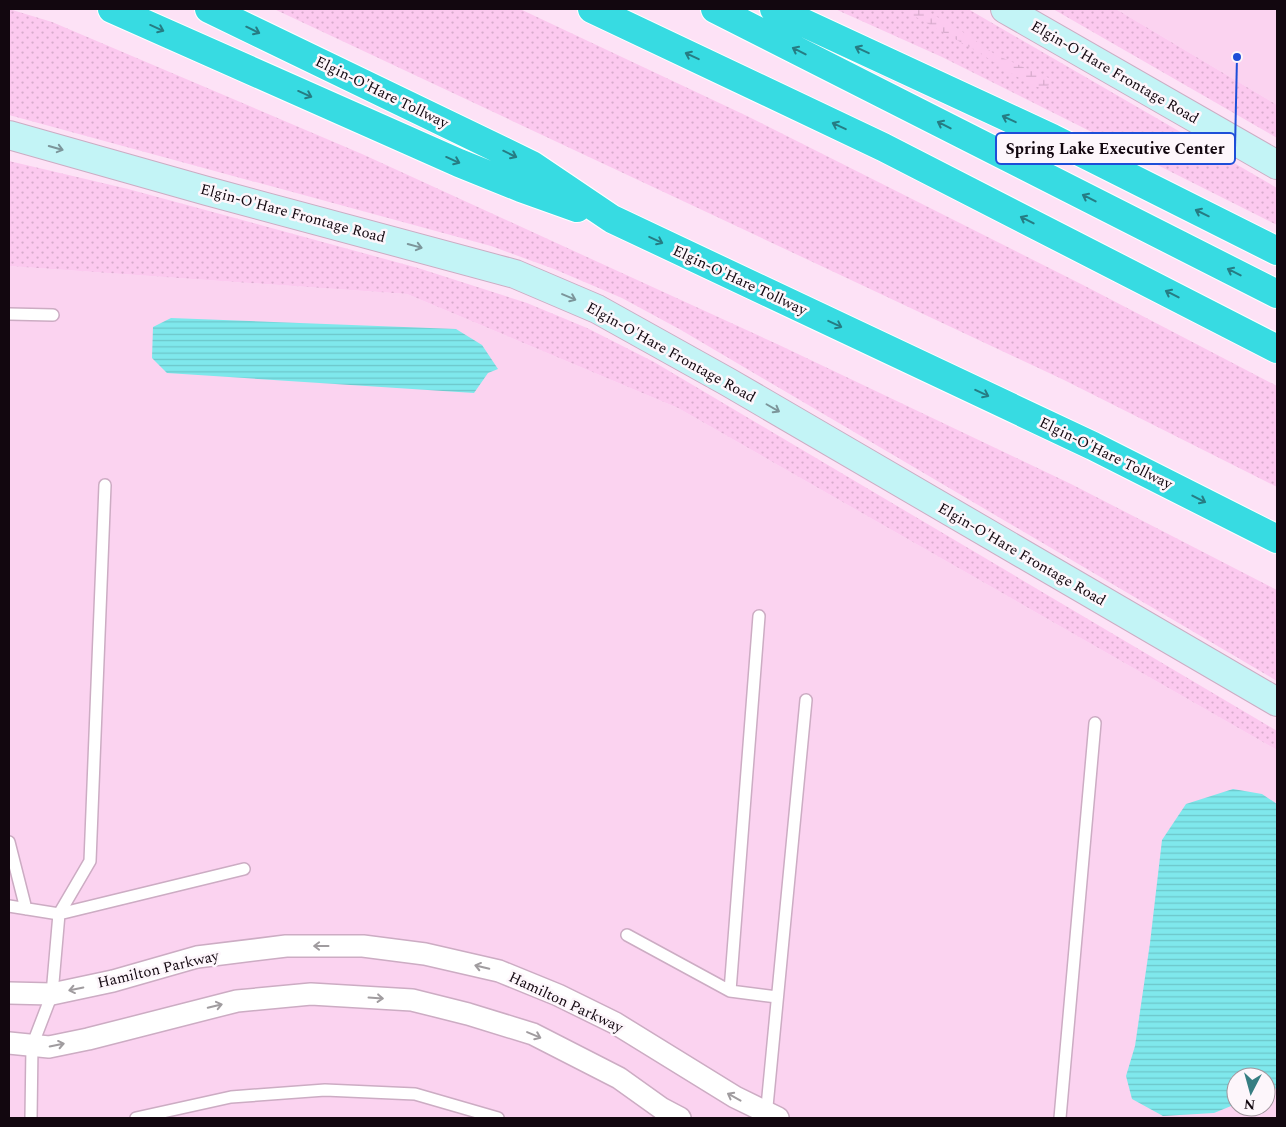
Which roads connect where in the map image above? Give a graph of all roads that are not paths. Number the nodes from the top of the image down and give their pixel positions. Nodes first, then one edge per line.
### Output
1 (112, 9) edge
2 (209, 9) edge
3 (592, 9) edge
4 (715, 9) edge
5 (774, 9) edge
6 (1005, 9) edge
7 (9, 135) edge
8 (1277, 165) edge
9 (612, 220) junction
10 (1277, 250) edge
11 (1277, 294) edge
12 (9, 314) edge
13 (53, 315) dead end
14 (1277, 349) edge
15 (105, 485) dead end
16 (1277, 539) edge
17 (759, 616) dead end
18 (806, 700) dead end
19 (1277, 702) edge
20 (1095, 723) dead end
21 (9, 842) edge
22 (244, 869) dead end
23 (9, 906) edge
24 (26, 909) junction
25 (59, 914) junction
26 (627, 935) dead end
27 (730, 991) junction
28 (9, 994) edge
29 (52, 994) junction
30 (777, 997) junction
31 (9, 1044) edge
32 (32, 1046) junction
33 (770, 1116) edge
34 (31, 1118) edge
35 (136, 1118) edge
36 (498, 1118) edge
37 (680, 1118) edge
38 (1060, 1118) edge

1 -> 9 highway
2 -> 9 highway, Elgin-O'Hare Tollway
14 -> 3 highway
11 -> 4 highway
10 -> 5 highway
6 - 8 main road, Elgin-O'Hare Frontage Road
7 -> 19 main road, Elgin-O'Hare Frontage Road
9 -> 16 highway, Elgin-O'Hare Tollway
12 - 13 lane
15 - 25 lane
17 - 27 lane
18 - 30 lane
20 - 38 lane
21 - 24 lane
22 - 25 lane
23 - 24 lane
24 - 25 lane
25 - 29 lane
26 - 27 lane
27 - 30 lane
28 - 29 street, Hamilton Parkway
29 - 32 lane
33 -> 29 street, Hamilton Parkway
30 - 33 lane
31 - 32 street
32 - 34 lane
32 -> 37 street
35 - 36 lane

